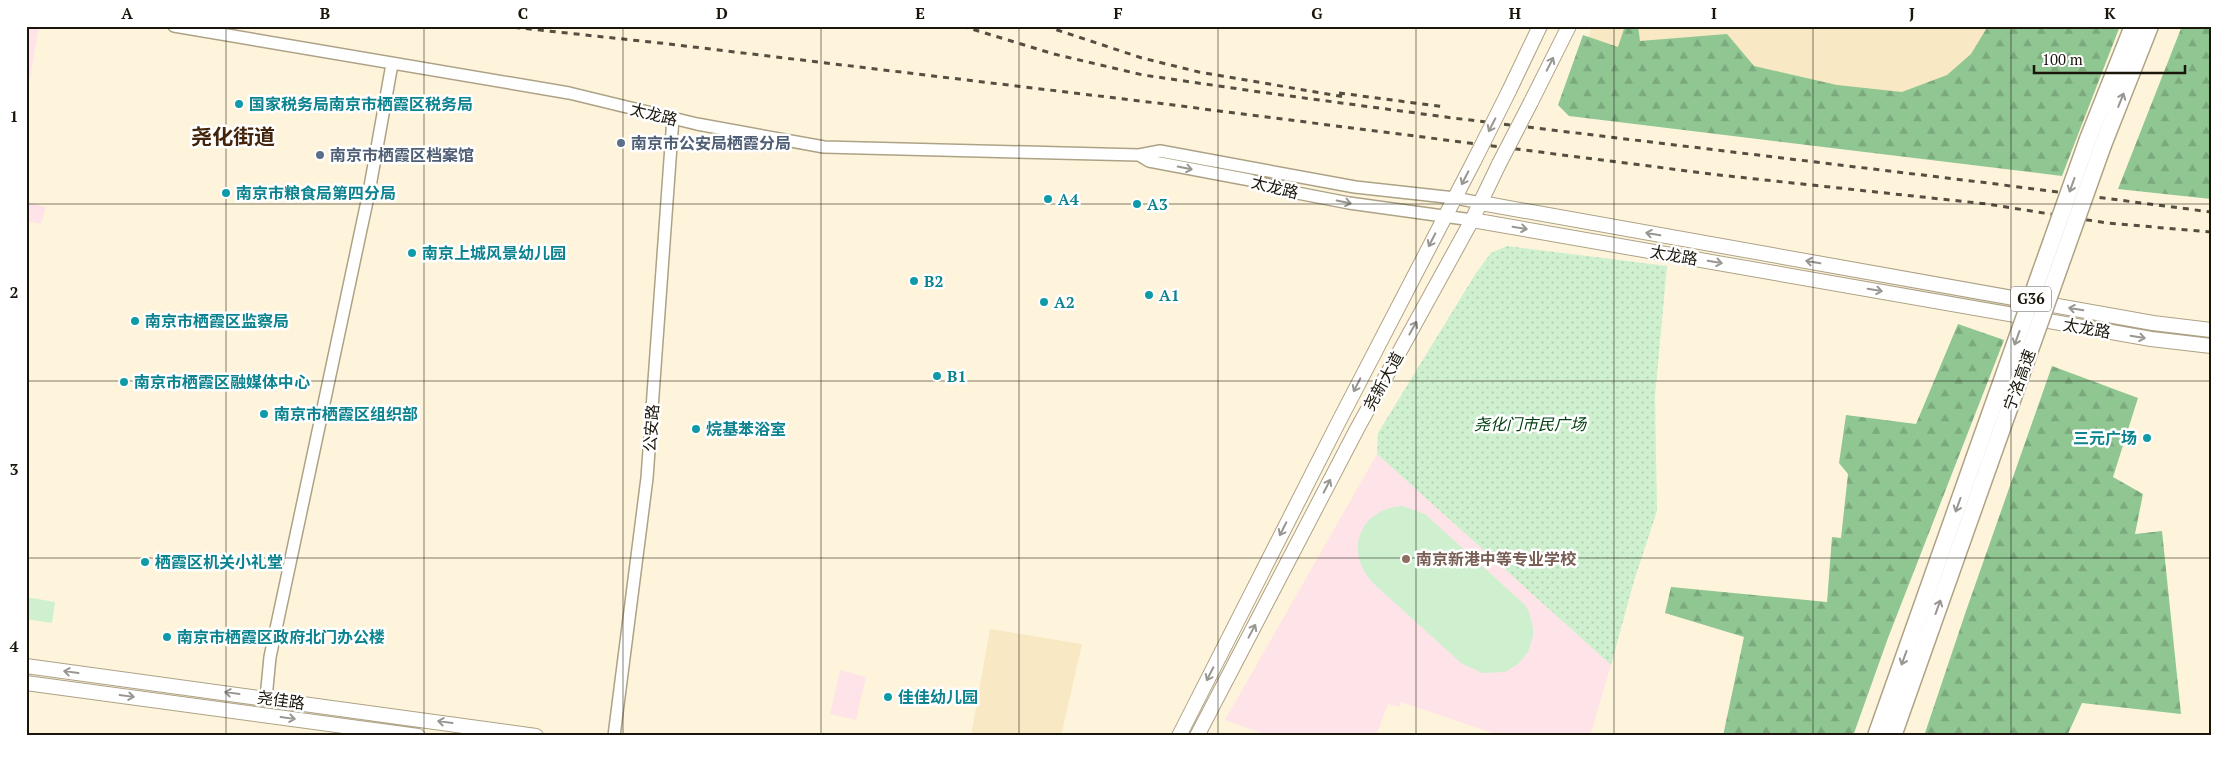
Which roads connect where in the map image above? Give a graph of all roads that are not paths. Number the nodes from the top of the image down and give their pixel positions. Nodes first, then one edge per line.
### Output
1 (174, 26) edge
2 (1540, 26) edge
3 (1569, 26) edge
4 (2133, 26) edge
5 (2150, 26) edge
6 (392, 64) junction
7 (673, 118) junction
8 (2096, 142) junction
9 (1139, 155) junction
10 (1455, 198) junction
11 (1481, 203) junction
12 (1445, 216) junction
13 (1472, 220) junction
14 (2211, 330) edge
15 (2211, 346) edge
16 (1981, 462) junction
17 (26, 666) edge
18 (26, 683) edge
19 (266, 698) junction
20 (418, 736) edge
21 (536, 736) edge
22 (614, 736) edge
23 (1179, 736) edge
24 (1197, 736) edge
25 (1876, 736) edge
26 (1892, 736) edge

1 - 6 street, 太龙路
2 -> 10 main road, 尧新大道, bridge
11 -> 3 main road, 尧新大道, bridge
4 - 8 highway, 宁洛高速 / G36
8 -> 5 highway, 宁洛高速 / G36
6 - 7 street, 太龙路
6 - 19 street
7 - 9 street, 太龙路
7 - 22 street, 公安路
8 - 16 highway, 宁洛高速 / G36, bridge
9 - 10 street, 太龙路
9 -> 12 street, 太龙路
10 - 11 street, 太龙路
10 - 12 main road, 尧新大道
11 - 13 main road, 尧新大道
14 -> 11 main road, 太龙路
12 - 13 street, 太龙路
12 -> 23 main road, 尧新大道
13 -> 15 main road, 太龙路
24 -> 13 main road, 尧新大道
16 -> 25 highway, 宁洛高速 / G36
26 -> 16 highway, 宁洛高速 / G36
19 -> 17 main road, 尧佳路
18 -> 20 main road, 尧佳路
21 -> 19 main road, 尧佳路

